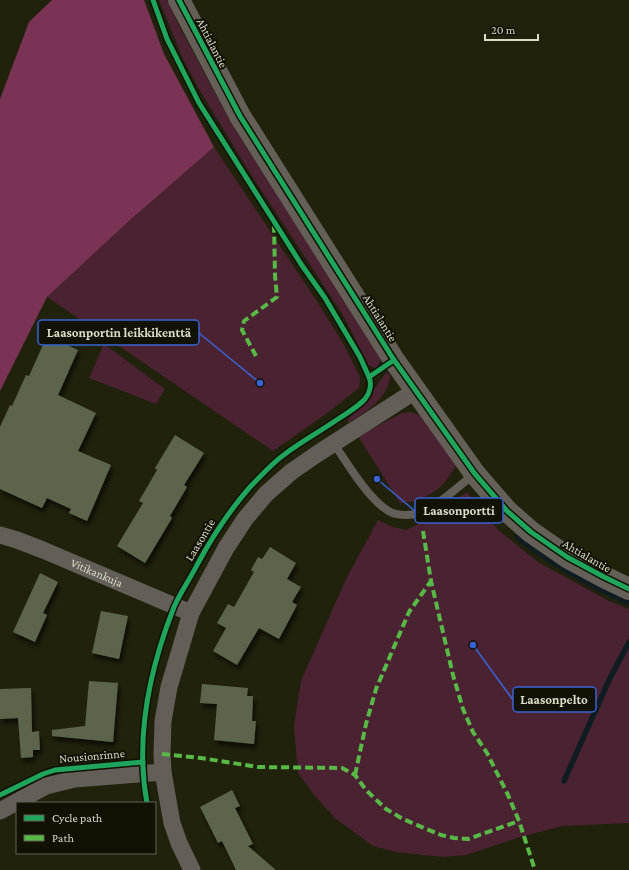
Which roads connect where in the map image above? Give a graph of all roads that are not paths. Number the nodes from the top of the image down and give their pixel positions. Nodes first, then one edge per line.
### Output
1 (178, 0) edge
2 (415, 391) junction
3 (334, 444) junction
4 (475, 474) junction
5 (0, 535) edge
6 (629, 589) edge
7 (191, 614) junction
8 (163, 772) junction
9 (16, 802) edge
10 (17, 802) edge
11 (0, 811) edge
12 (192, 870) edge

1 - 2 street, Ahtialantie
2 - 3 street
2 - 4 street, Ahtialantie
3 - 4 lane
3 - 7 street
4 - 6 street, Ahtialantie
5 - 7 street, Vitikankuja
7 - 8 street
8 - 10 street, Nousionrinne
8 - 12 street
9 - 11 street, Nousionrinne

